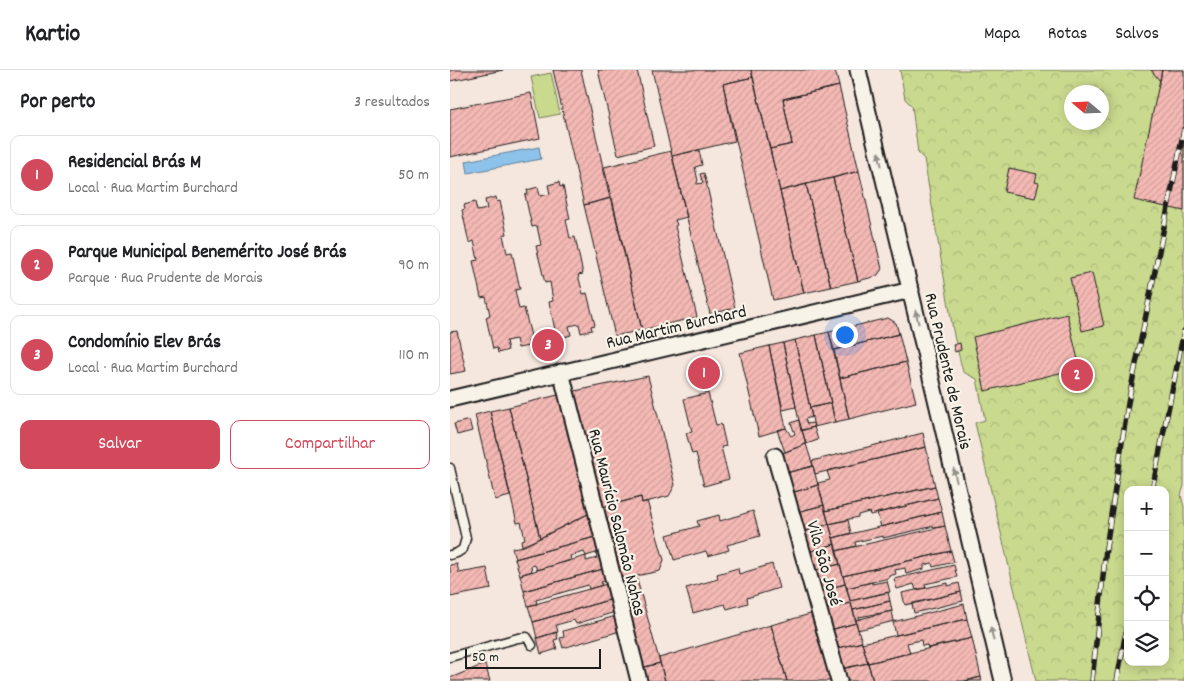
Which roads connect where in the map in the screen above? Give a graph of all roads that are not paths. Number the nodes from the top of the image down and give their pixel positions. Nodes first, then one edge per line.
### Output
1 (858, 70) edge
2 (911, 290) junction
3 (561, 372) junction
4 (450, 398) edge
5 (776, 456) dead end
6 (450, 468) edge
7 (450, 555) edge
8 (532, 645) dead end
9 (450, 657) edge
10 (639, 681) edge
11 (839, 681) edge
12 (1003, 681) edge

2 -> 1 street, Rua Prudente de Morais
2 - 3 street, Rua Martim Burchard
12 -> 2 street, Rua Prudente de Morais
3 - 4 street, Rua Martim Burchard
3 - 10 street, Rua Maurício Salomão Nahas
5 - 11 street, Vila São José
6 - 7 lane
8 - 9 lane

